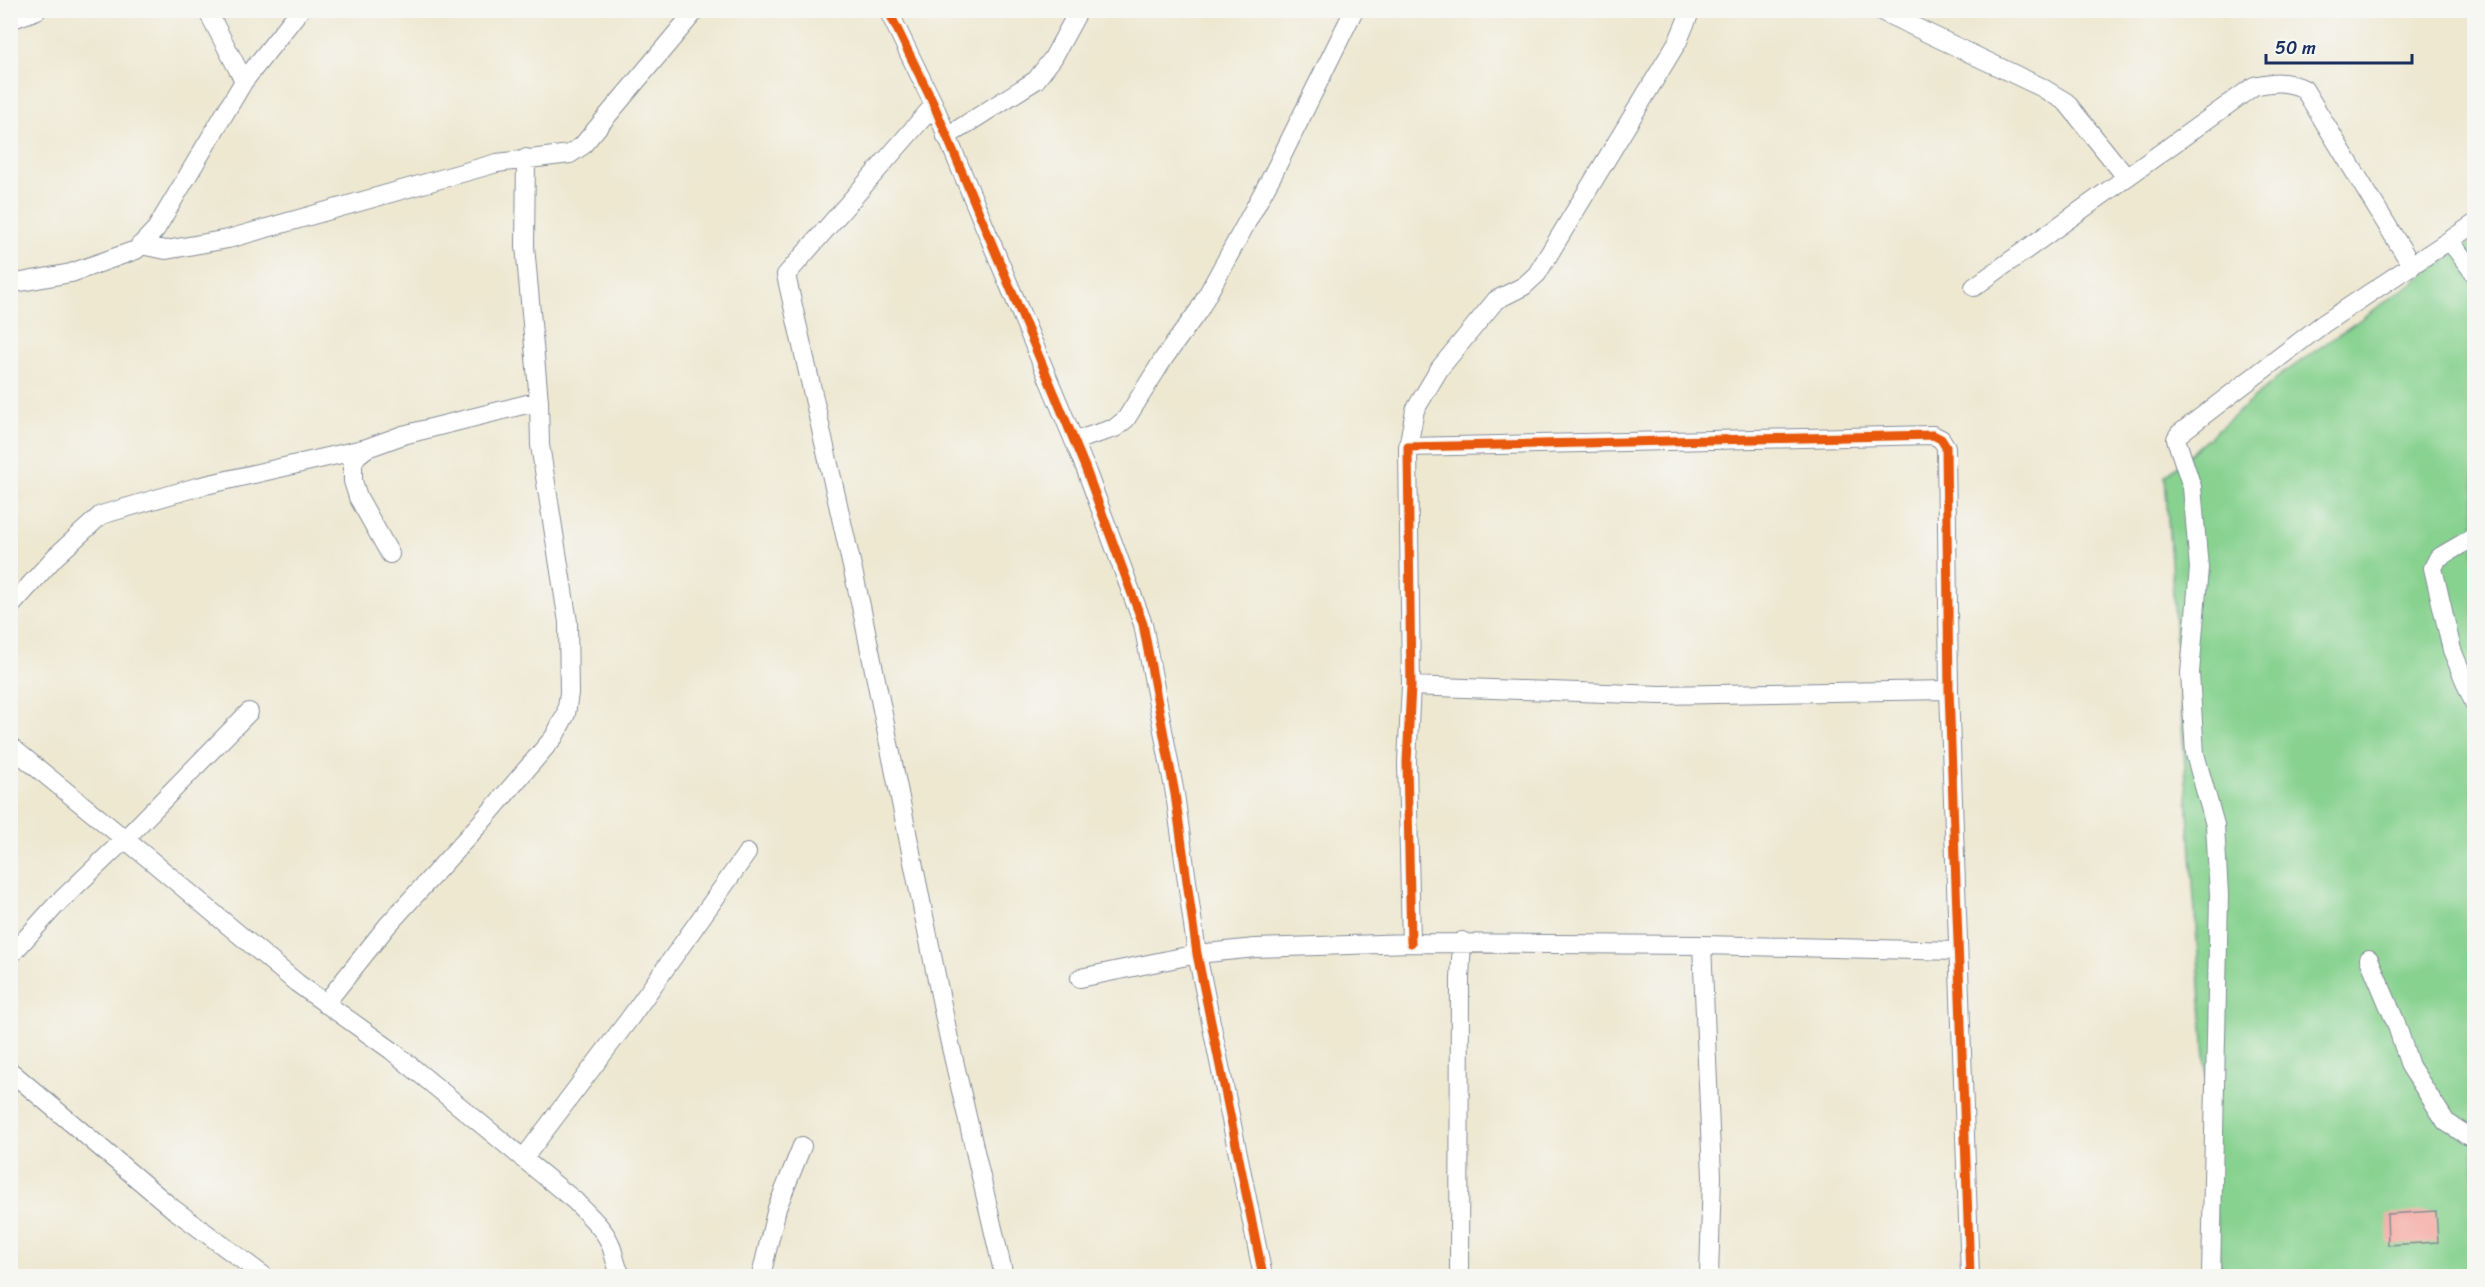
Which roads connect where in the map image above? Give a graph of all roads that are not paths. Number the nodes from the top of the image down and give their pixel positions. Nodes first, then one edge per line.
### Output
1 (37, 10) edge
2 (207, 10) edge
3 (300, 10) edge
4 (696, 10) edge
5 (888, 10) edge
6 (1079, 10) edge
7 (1354, 10) edge
8 (1691, 10) edge
9 (1879, 10) edge
10 (10, 20) edge
11 (244, 81) junction
12 (934, 105) junction
13 (946, 137) junction
14 (526, 158) junction
15 (2126, 177) junction
16 (2475, 224) edge
17 (2450, 241) junction
18 (140, 245) junction
19 (2412, 266) junction
20 (2475, 273) edge
21 (10, 284) edge
22 (1974, 286) dead end
23 (539, 400) junction
24 (1074, 441) junction
25 (1408, 447) junction
26 (367, 448) junction
27 (2475, 537) edge
28 (390, 554) dead end
29 (10, 607) edge
30 (1411, 686) junction
31 (1949, 690) junction
32 (2475, 703) edge
33 (249, 712) dead end
34 (10, 746) edge
35 (125, 839) junction
36 (747, 853) dead end
37 (1462, 941) junction
38 (1411, 943) junction
39 (1702, 945) junction
40 (1958, 951) junction
41 (1197, 954) junction
42 (10, 956) edge
43 (2369, 959) dead end
44 (1080, 978) dead end
45 (325, 1004) junction
46 (10, 1071) edge
47 (2475, 1136) edge
48 (802, 1146) dead end
49 (523, 1159) junction
50 (264, 1276) edge
51 (622, 1276) edge
52 (761, 1276) edge
53 (1004, 1276) edge
54 (1263, 1276) edge
55 (1459, 1276) edge
56 (1709, 1276) edge
57 (1970, 1276) edge
58 (2211, 1276) edge

1 - 10 street
2 - 11 street
3 - 11 street
4 - 14 street
5 - 12 street
6 - 13 street
7 - 24 street
8 - 25 street
9 - 15 street
11 - 18 street
12 - 13 street
12 - 53 street
13 - 24 street
14 - 18 street
14 - 23 street
15 - 19 street
15 - 22 street
16 - 17 street
17 - 19 street
17 - 20 street
18 - 21 street
19 - 58 street
23 - 26 street
23 - 45 street
24 - 41 street
25 - 30 street
25 - 31 street
26 - 28 street
26 - 29 street
27 - 32 street
30 - 31 street
30 - 38 street
31 - 40 street
33 - 35 street
34 - 35 street
35 - 42 street
35 - 45 street
36 - 49 street
37 - 38 street
37 - 39 street
37 - 55 street
38 - 41 street
39 - 40 street
39 - 56 street
40 - 57 street
41 - 44 street
41 - 54 street
43 - 47 street
45 - 49 street
46 - 50 street
48 - 52 street
49 - 51 street

